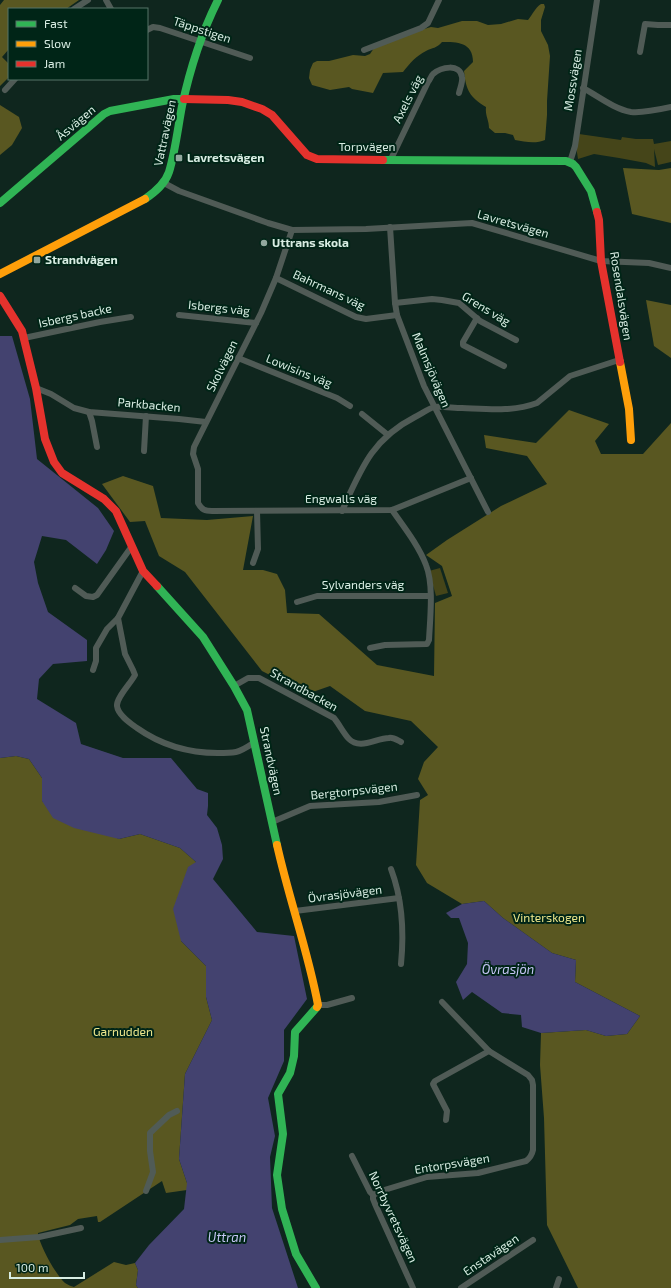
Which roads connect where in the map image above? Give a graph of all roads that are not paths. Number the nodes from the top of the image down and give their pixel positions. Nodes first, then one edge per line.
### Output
1 (88, 0) edge
2 (218, 0) edge
3 (439, 0) edge
4 (597, 0) edge
5 (76, 8) edge
6 (671, 25) edge
7 (148, 30) edge
8 (199, 40) junction
9 (364, 50) dead end
10 (640, 52) dead end
11 (250, 58) dead end
12 (14, 80) edge
13 (583, 88) junction
14 (5, 90) dead end
15 (459, 93) dead end
16 (184, 100) junction
17 (671, 107) edge
18 (391, 159) junction
19 (570, 162) junction
20 (164, 183) junction
21 (0, 203) edge
22 (390, 227) junction
23 (292, 230) junction
24 (601, 261) junction
25 (671, 268) edge
26 (0, 274) edge
27 (276, 278) junction
28 (0, 296) edge
29 (395, 303) junction
30 (179, 315) dead end
31 (397, 315) junction
32 (131, 317) dead end
33 (477, 318) junction
34 (256, 323) junction
35 (24, 338) junction
36 (516, 340) dead end
37 (238, 358) junction
38 (619, 360) junction
39 (504, 366) dead end
40 (36, 388) junction
41 (350, 406) dead end
42 (435, 407) junction
43 (89, 412) junction
44 (362, 414) dead end
45 (146, 416) junction
46 (206, 422) junction
47 (388, 435) junction
48 (631, 440) dead end
49 (97, 446) dead end
50 (144, 451) dead end
51 (471, 478) junction
52 (205, 510) joint
53 (392, 510) junction
54 (257, 511) junction
55 (342, 511) junction
56 (488, 512) dead end
57 (132, 546) junction
58 (253, 563) dead end
59 (144, 571) junction
60 (75, 588) dead end
61 (430, 596) junction
62 (297, 602) dead end
63 (118, 618) junction
64 (370, 648) dead end
65 (93, 670) dead end
66 (234, 686) junction
67 (255, 742) junction
68 (401, 742) dead end
69 (417, 795) dead end
70 (272, 822) junction
71 (391, 869) dead end
72 (399, 898) junction
73 (295, 911) junction
74 (401, 964) dead end
75 (352, 998) dead end
76 (442, 1002) dead end
77 (318, 1005) junction
78 (490, 1051) junction
79 (177, 1111) dead end
80 (446, 1120) dead end
81 (352, 1156) dead end
82 (146, 1191) dead end
83 (373, 1195) junction
84 (81, 1228) dead end
85 (0, 1240) edge
86 (533, 1240) dead end
87 (559, 1279) dead end
88 (316, 1288) edge
89 (413, 1288) edge
90 (461, 1288) edge
91 (556, 1288) edge

1 - 5 street
2 - 8 street, Vattravägen
3 - 9 street
4 - 13 street, Mossvägen
6 - 10 street
7 - 8 street, Täppstigen
8 - 11 street, Täppstigen
8 - 16 street, Vattravägen
12 - 14 street
13 - 17 street
13 - 19 street, Mossvägen
15 - 18 street, Axels väg
16 - 18 street, Torpvägen
16 - 20 street, Vattravägen
16 - 21 street, Åsvägen
18 - 19 street, Torpvägen
19 - 24 street, Rosendalsvägen
20 - 23 street, Lavretsvägen
20 - 26 street, Vattravägen
22 - 23 street, Lavretsvägen
22 - 24 street, Lavretsvägen
22 - 29 street, Malmsjövägen
23 - 27 street, Skolvägen
24 - 25 street, Lavretsvägen
24 - 38 street, Rosendalsvägen
27 - 31 street, Bahrmans väg
27 - 34 street, Skolvägen
28 - 35 street, Strandvägen
29 - 31 street, Malmsjövägen
29 - 33 street, Grens väg
30 - 34 street, Isbergs väg
31 - 42 street, Malmsjövägen
32 - 35 street, Isbergs backe
33 - 36 street, Grens väg
33 - 39 street
34 - 37 street, Skolvägen
35 - 40 street, Strandvägen
37 - 41 street, Lowisins väg
37 - 46 street, Skolvägen
38 - 42 street
38 - 48 street, Rosendalsvägen
40 - 43 street, Parkbacken
40 - 57 street, Strandvägen
42 - 47 street
42 - 51 street, Malmsjövägen
43 - 45 street, Parkbacken
43 - 49 street
44 - 47 street
45 - 46 street, Parkbacken
45 - 50 street
46 - 52 street, Skolvägen
47 - 55 street
51 - 53 street, Engwalls väg
51 - 56 street, Malmsjövägen
52 - 54 street, Engwalls väg
53 - 55 street, Engwalls väg
53 - 61 street
54 - 55 street, Engwalls väg
54 - 58 street
57 - 59 street, Strandvägen
57 - 60 street
59 - 63 street
59 - 66 street, Strandvägen
61 - 62 street, Sylvanders väg
61 - 64 street
63 - 65 street
63 - 67 street
66 - 67 street, Strandvägen
66 - 68 street, Strandbacken
67 - 70 street, Strandvägen
69 - 70 street, Bergtorpsvägen
70 - 73 street, Strandvägen
71 - 72 street
72 - 73 street, Övrasjövägen
72 - 74 street
73 - 77 street, Strandvägen
75 - 77 street
76 - 78 street
77 - 88 street
78 - 80 street
78 - 83 street, Entorpsvägen
79 - 82 street
81 - 83 street, Norrbyvretsvägen
83 - 89 street, Norrbyvretsvägen
84 - 85 street
86 - 90 street, Enstavägen
87 - 91 street

